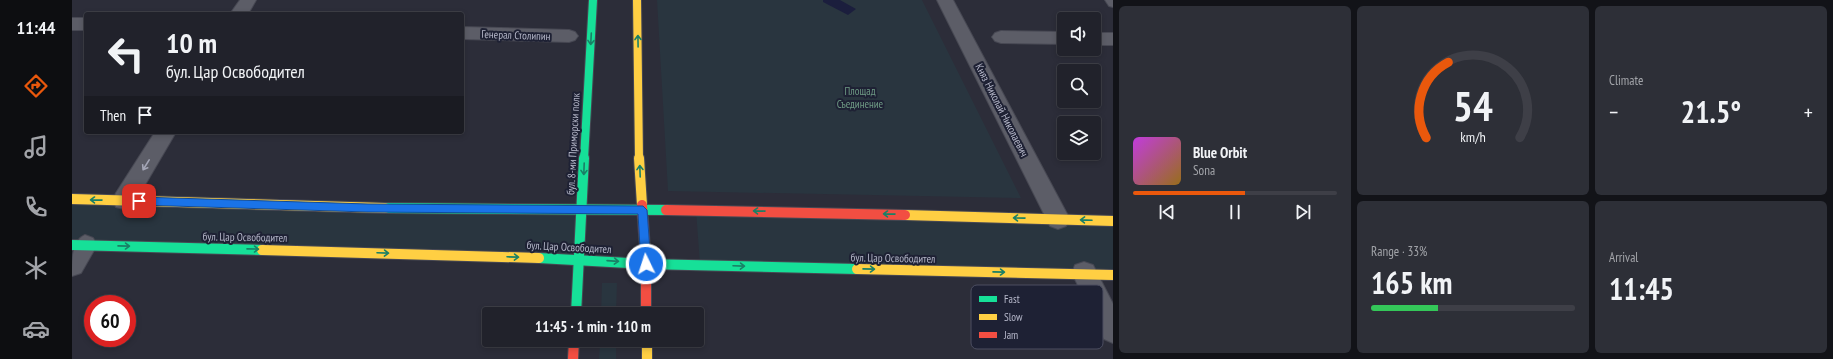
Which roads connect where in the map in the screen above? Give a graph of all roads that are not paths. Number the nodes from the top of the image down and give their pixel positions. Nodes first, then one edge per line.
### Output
1 (248, 0) edge
2 (593, 0) edge
3 (637, 0) edge
4 (946, 0) edge
5 (1111, 0) edge
6 (1113, 3) edge
7 (240, 12) edge
8 (72, 24) edge
9 (84, 24) edge
10 (464, 33) edge
11 (569, 36) dead end
12 (1001, 37) dead end
13 (1057, 38) edge
14 (1101, 39) edge
15 (1113, 39) edge
16 (165, 134) edge
17 (72, 199) edge
18 (124, 200) junction
19 (582, 210) junction
20 (643, 210) junction
21 (1058, 219) junction
22 (1113, 221) edge
23 (78, 245) edge
24 (579, 259) junction
25 (646, 264) junction
26 (72, 265) edge
27 (1084, 274) junction
28 (1113, 275) edge
29 (1090, 285) edge
30 (576, 307) edge
31 (646, 307) edge
32 (1103, 311) edge
33 (1113, 330) edge
34 (574, 347) edge
35 (647, 347) edge
36 (573, 359) edge
37 (647, 359) edge

1 - 7 street
2 -> 19 main road, бул. 8-ми Приморски полк
20 -> 3 main road
4 - 21 street, Княз Николай Николаевич
5 - 6 lane
8 - 9 street
10 - 11 street, Генерал Столипин
12 - 13 street
14 - 15 street
16 -> 18 street
18 -> 17 main road
18 - 19 main road
19 - 20 main road
19 - 24 main road, бул. 8-ми Приморски полк
21 -> 20 main road
20 - 25 main road
22 -> 21 main road
23 -> 24 main road, бул. Цар Освободител
23 - 26 street
24 -> 25 main road, бул. Цар Освободител
24 - 30 main road, бул. 8-ми Приморски полк
25 -> 27 main road, бул. Цар Освободител
25 - 31 main road
27 - 28 main road, бул. Цар Освободител
27 - 29 street
32 - 33 street
34 - 36 main road
35 - 37 main road

